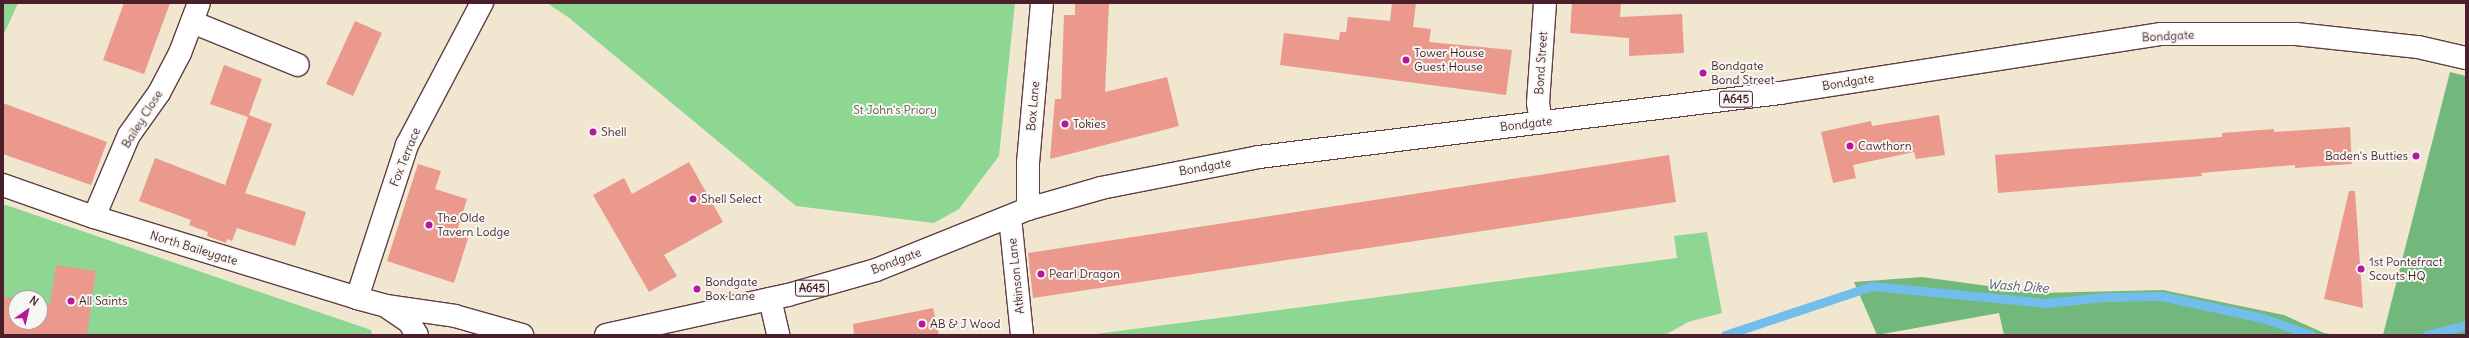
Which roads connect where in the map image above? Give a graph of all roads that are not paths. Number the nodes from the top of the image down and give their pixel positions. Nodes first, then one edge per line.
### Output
1 (482, 3) edge
2 (1042, 3) edge
3 (1545, 3) edge
4 (196, 12) edge
5 (2466, 58) edge
6 (298, 64) dead end
7 (1541, 122) junction
8 (3, 185) edge
9 (1019, 213) junction
10 (94, 217) junction
11 (357, 298) junction
12 (770, 299) junction
13 (386, 306) junction
14 (417, 335) edge
15 (522, 335) edge
16 (606, 335) edge
17 (778, 335) edge
18 (1022, 335) edge

1 - 11 main road, Fox Terrace
2 - 9 main road, Box Lane
3 - 7 main road, Bond Street
4 - 6 main road, Bailey Close
4 - 10 main road, Bailey Close
5 - 7 main road, Bondgate / A645
7 - 9 main road, Bondgate / A645
8 - 10 main road, North Baileygate
9 - 12 main road, Bondgate / A645
9 - 18 main road, Atkinson Lane
10 - 11 main road, North Baileygate
11 - 13 main road, North Baileygate
12 - 16 main road, Bondgate / A645
12 - 17 main road
13 - 14 main road, North Baileygate
13 - 15 main road, North Baileygate

